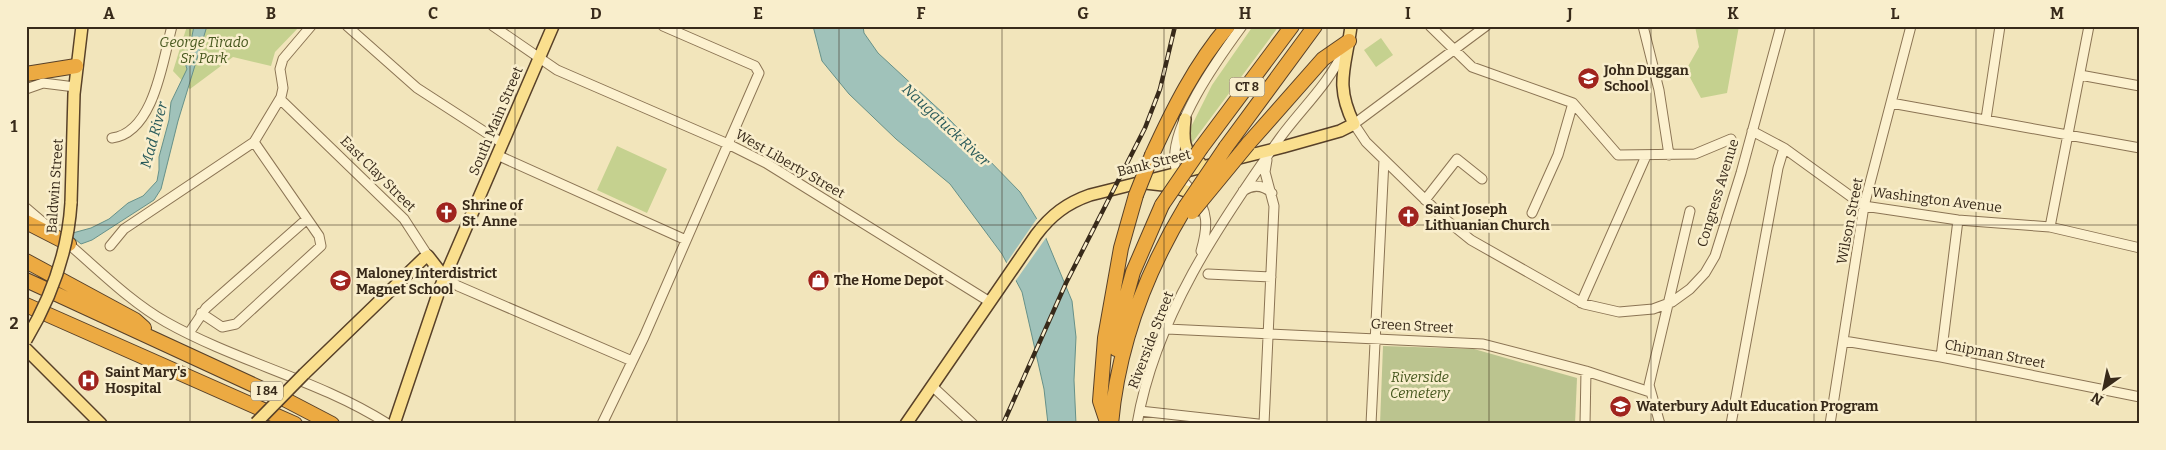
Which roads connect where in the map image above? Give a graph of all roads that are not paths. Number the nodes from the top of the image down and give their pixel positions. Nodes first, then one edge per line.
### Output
1 (82, 26) edge
2 (172, 26) edge
3 (311, 26) edge
4 (347, 26) edge
5 (494, 26) edge
6 (553, 26) edge
7 (663, 26) edge
8 (1228, 26) edge
9 (1242, 26) edge
10 (1292, 26) edge
11 (1315, 26) edge
12 (1351, 26) edge
13 (1360, 26) edge
14 (1430, 26) edge
15 (1486, 26) edge
16 (1643, 26) edge
17 (1780, 26) edge
18 (1911, 26) edge
19 (2000, 26) edge
20 (2089, 26) edge
21 (1349, 41) junction
22 (1454, 51) junction
23 (539, 57) junction
24 (76, 66) junction
25 (26, 74) edge
26 (2080, 75) junction
27 (2140, 86) edge
28 (75, 87) junction
29 (26, 89) edge
30 (280, 99) junction
31 (1573, 103) junction
32 (1892, 103) junction
33 (1185, 119) junction
34 (1986, 119) junction
35 (1354, 124) junction
36 (1752, 131) junction
37 (2070, 134) junction
38 (112, 138) dead end
39 (1731, 138) dead end
40 (254, 142) junction
41 (502, 143) junction
42 (728, 144) junction
43 (1784, 148) junction
44 (2140, 148) edge
45 (1270, 154) junction
46 (1669, 155) junction
47 (497, 156) junction
48 (1646, 156) junction
49 (1384, 160) junction
50 (1209, 165) junction
51 (1178, 172) junction
52 (1482, 179) dead end
53 (1136, 189) junction
54 (1241, 192) junction
55 (1272, 193) junction
56 (1194, 194) junction
57 (1425, 200) junction
58 (1864, 206) junction
59 (26, 208) edge
60 (1189, 209) junction
61 (1690, 211) dead end
62 (1532, 213) dead end
63 (307, 219) junction
64 (1958, 220) junction
65 (26, 222) edge
66 (2050, 228) junction
67 (686, 240) junction
68 (69, 244) junction
69 (110, 246) dead end
70 (2140, 248) edge
71 (428, 256) junction
72 (26, 261) edge
73 (1196, 268) junction
74 (1208, 274) dead end
75 (1271, 277) junction
76 (445, 278) junction
77 (26, 280) edge
78 (990, 302) junction
79 (1581, 302) junction
80 (1668, 303) junction
81 (26, 305) edge
82 (201, 314) junction
83 (1167, 329) junction
84 (189, 333) junction
85 (1268, 333) junction
86 (1376, 337) junction
87 (26, 340) edge
88 (157, 341) junction
89 (1844, 341) junction
90 (26, 349) edge
91 (1941, 357) junction
92 (632, 361) junction
93 (1586, 371) junction
94 (932, 386) junction
95 (1650, 392) junction
96 (2140, 397) edge
97 (1140, 411) junction
98 (1108, 423) edge
99 (101, 424) edge
100 (255, 424) edge
101 (295, 424) edge
102 (332, 424) edge
103 (388, 424) edge
104 (394, 424) edge
105 (602, 424) edge
106 (906, 424) edge
107 (973, 424) edge
108 (1137, 424) edge
109 (1258, 424) edge
110 (1264, 424) edge
111 (1372, 424) edge
112 (1585, 424) edge
113 (1660, 424) edge
114 (1731, 424) edge
115 (1830, 424) edge

1 - 24 main road, Baldwin Street
2 - 38 street
3 - 30 street
4 - 41 street
5 - 23 street, West Liberty Street
6 - 23 main road, South Main Street
7 - 42 street
8 - 53 highway, bridge
9 - 33 street
10 - 98 highway, CT 8, bridge
11 - 60 highway, CT 8, bridge
12 - 21 main road
13 - 21 main road
14 - 22 street
15 - 22 street, Bank Street
16 - 46 street
17 - 36 street, Congress Avenue
18 - 32 street, Wilson Street
19 - 34 street
20 - 26 street
21 - 35 main road, Congress Avenue
21 - 45 street, Riverside Street
21 - 60 highway, bridge
22 - 31 street
22 - 35 street, Bank Street
23 - 41 main road, South Main Street
23 - 42 street, West Liberty Street
24 - 25 highway
24 - 28 main road, Baldwin Street
26 - 27 street
26 - 37 street
28 - 29 street
28 - 87 main road, Baldwin Street, bridge
30 - 40 street
30 - 71 street, East Clay Street
31 - 48 street
31 - 62 street
32 - 34 street
32 - 58 street, Wilson Street
33 - 50 main road
33 - 51 street
34 - 37 street
35 - 45 main road, Bank Street
35 - 49 street, Congress Avenue
36 - 43 street, Washington Avenue
36 - 80 street, Congress Avenue
37 - 44 street
37 - 66 street
39 - 46 street
40 - 63 street
40 - 69 street
41 - 47 main road, South Main Street
42 - 67 street
42 - 78 street, West Liberty Street
43 - 58 street, Washington Avenue
43 - 114 street
45 - 50 main road, Bank Street
45 - 54 street, Riverside Street
45 - 55 street
46 - 48 street
47 - 67 street
47 - 76 main road, South Main Street
48 - 79 street
49 - 57 street, Congress Avenue
49 - 86 street
50 - 51 main road, Bank Street
51 - 53 main road, Bank Street
51 - 56 street, Riverside Street
52 - 57 street
53 - 56 main road
53 - 78 main road, Bank Street
53 - 98 highway
54 - 55 street
54 - 73 street, Riverside Street
55 - 75 street
56 - 73 street, Riverside Street
57 - 79 street, Congress Avenue
58 - 64 street, Washington Avenue
58 - 89 street, Wilson Street
59 - 68 street
60 - 98 highway
61 - 80 street
63 - 82 street
63 - 82 street
64 - 66 street, Washington Avenue
64 - 91 street
65 - 68 highway
66 - 70 street, Washington Avenue
67 - 92 street
68 - 84 street
71 - 76 main road, East Clay Street
71 - 100 main road, bridge
72 - 88 highway
73 - 83 street, Riverside Street
74 - 75 street
75 - 85 street
76 - 92 street
76 - 104 main road, South Main Street
77 - 88 highway, I 84
78 - 94 main road, Bank Street
79 - 80 street, Congress Avenue
80 - 95 street
81 - 101 highway, I 84
82 - 84 street
83 - 85 street, Green Street
83 - 97 street, Riverside Street
84 - 103 street
85 - 86 street, Green Street
85 - 110 street
86 - 93 street, Green Street
86 - 111 street
88 - 102 highway, I 84
89 - 91 street, Chipman Street
89 - 115 street, Wilson Street
90 - 99 main road
91 - 96 street, Chipman Street
92 - 105 street
93 - 95 street, Green Street
93 - 112 street
94 - 106 main road, Bank Street
94 - 107 street
95 - 113 street
97 - 108 street, Riverside Street
97 - 109 street

